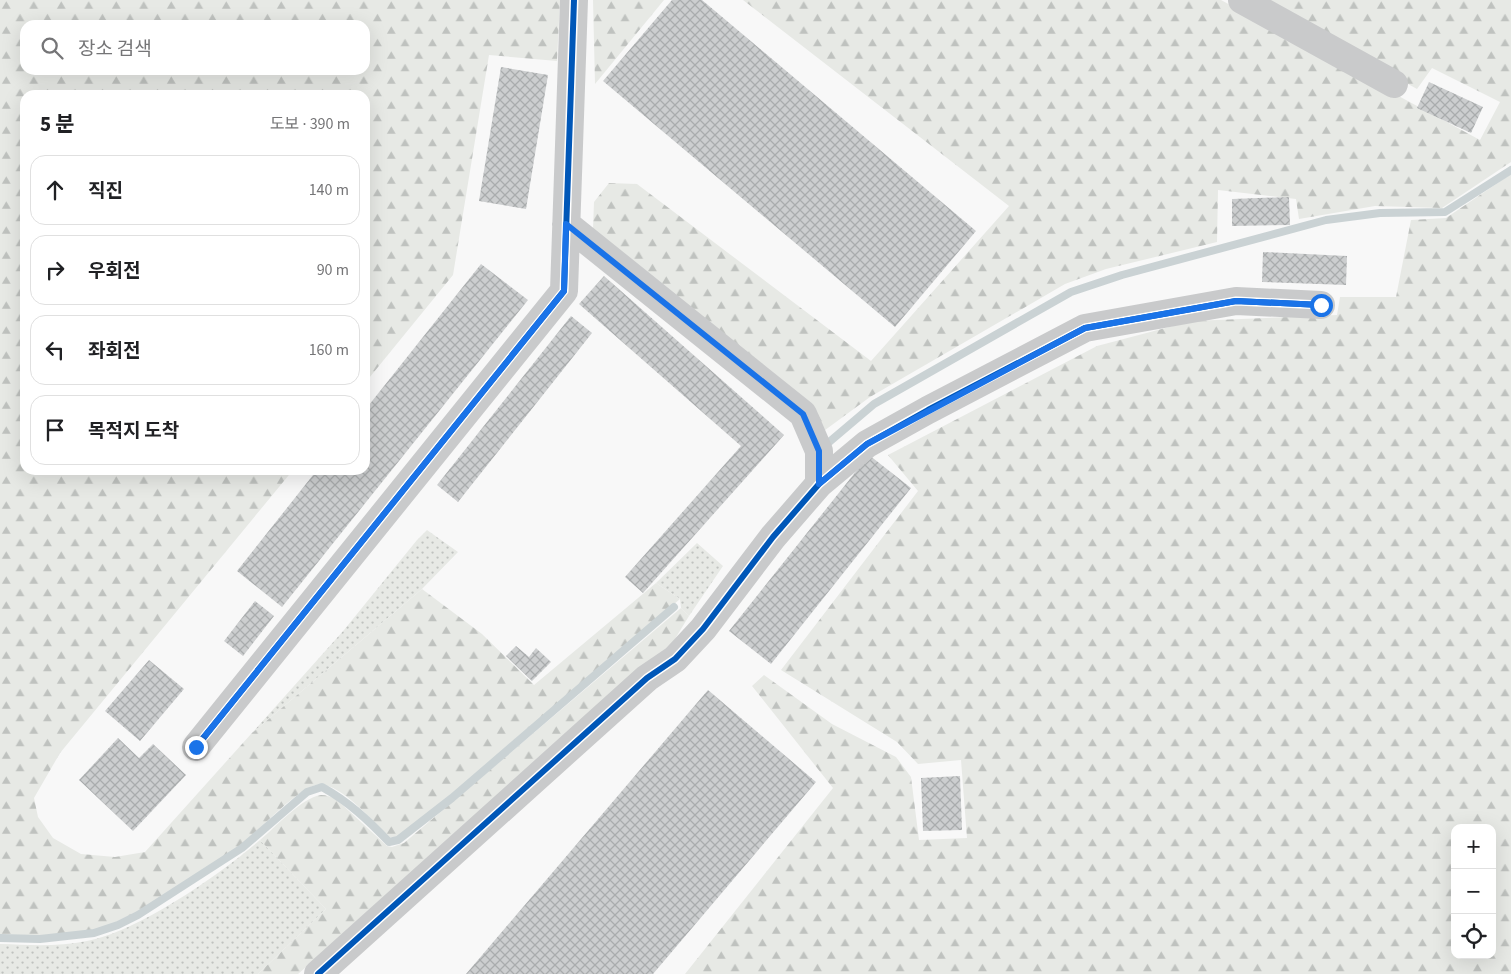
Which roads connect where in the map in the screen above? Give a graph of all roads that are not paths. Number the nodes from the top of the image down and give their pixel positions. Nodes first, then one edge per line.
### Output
1 (574, 0) edge
2 (1242, 0) edge
3 (1394, 84) dead end
4 (566, 224) junction
5 (1321, 305) dead end
6 (819, 484) junction
7 (196, 747) dead end
8 (318, 974) edge

1 - 4 street
2 - 3 street
4 - 6 street
4 - 7 street
5 - 6 street
6 - 8 street

